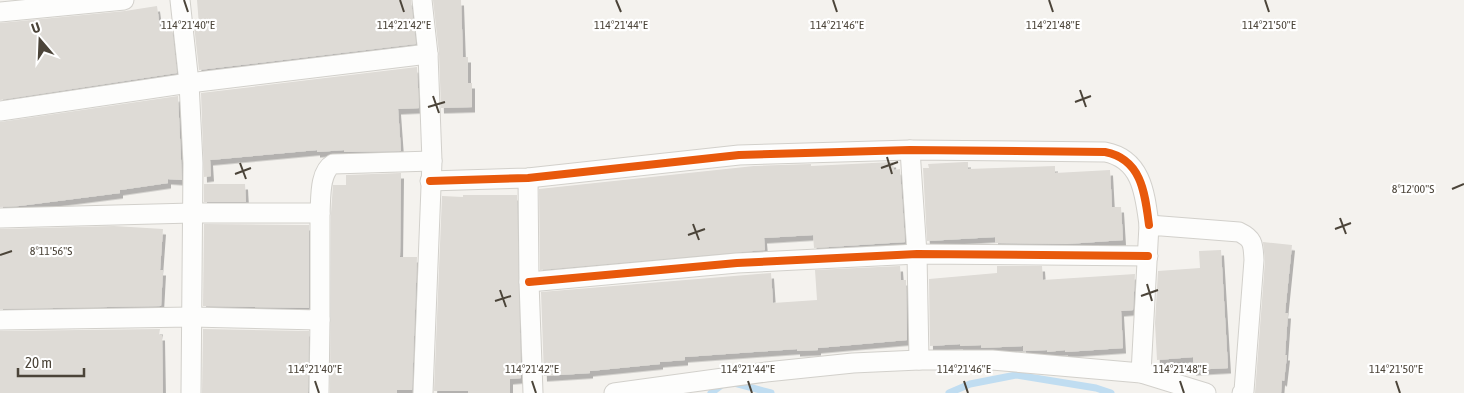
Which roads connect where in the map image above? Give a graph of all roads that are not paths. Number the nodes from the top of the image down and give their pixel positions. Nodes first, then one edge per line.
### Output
1 (124, 0) edge
2 (180, 0) edge
3 (422, 0) edge
4 (0, 12) edge
5 (428, 54) junction
6 (189, 83) junction
7 (0, 111) edge
8 (910, 150) junction
9 (432, 161) junction
10 (528, 178) junction
11 (430, 181) junction
12 (192, 213) junction
13 (320, 213) junction
14 (0, 218) edge
15 (1149, 225) junction
16 (917, 254) junction
17 (1148, 256) junction
18 (529, 282) junction
19 (191, 317) junction
20 (0, 320) edge
21 (320, 320) junction
22 (919, 360) junction
23 (1141, 374) junction
24 (191, 393) edge
25 (319, 393) edge
26 (423, 393) edge
27 (534, 393) edge
28 (614, 393) edge
29 (1206, 393) edge
30 (1242, 393) edge

1 - 4 street
2 - 6 street
3 - 5 street
5 - 6 street
5 - 9 street
6 - 7 street
6 - 12 street
8 - 10 street
8 - 15 street
8 - 16 street
9 - 11 street
9 - 13 street
10 - 11 street
10 - 18 street
11 - 26 street
12 - 13 street
12 - 14 street
12 - 19 street
13 - 21 street
15 - 17 street
15 - 30 street
16 - 17 street
16 - 18 street
16 - 22 street
17 - 23 street
18 - 27 street
19 - 20 street
19 - 21 street
19 - 24 street
21 - 25 street
22 - 23 street
22 - 28 street
23 - 29 street

